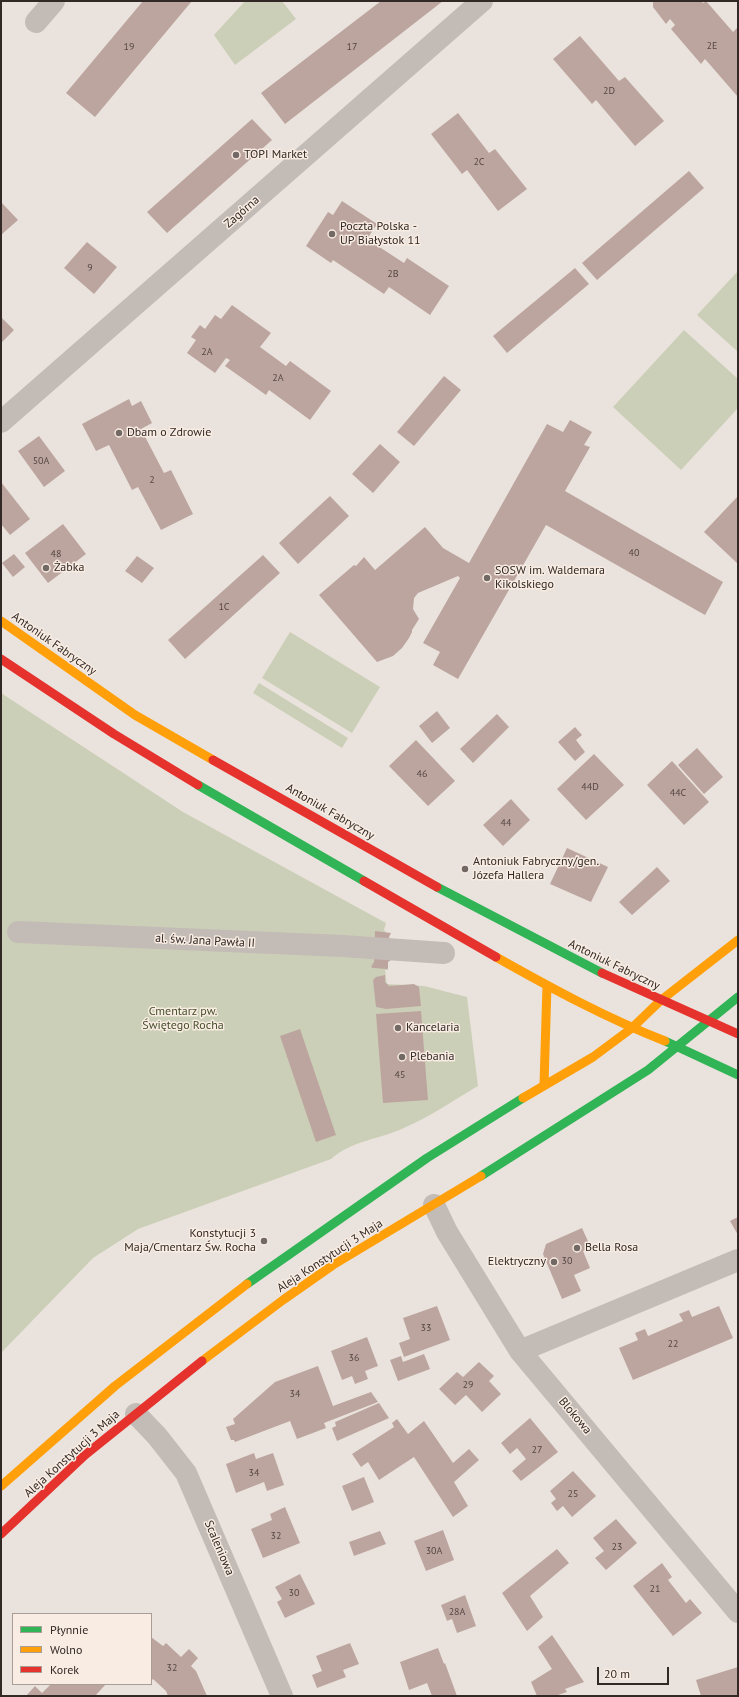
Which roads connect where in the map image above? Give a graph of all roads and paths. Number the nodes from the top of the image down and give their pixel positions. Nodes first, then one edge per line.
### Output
1 (54, 1) edge
2 (482, 1) edge
3 (36, 22) dead end
4 (1, 422) edge
5 (1, 621) edge
6 (1, 659) edge
7 (18, 932) dead end
8 (738, 940) edge
9 (444, 953) dead end
10 (547, 985) junction
11 (738, 997) edge
12 (660, 1001) junction
13 (709, 1021) junction
14 (632, 1028) junction
15 (738, 1034) edge
16 (678, 1046) junction
17 (738, 1075) edge
18 (544, 1085) junction
19 (434, 1205) junction
20 (738, 1260) edge
21 (520, 1351) junction
22 (136, 1414) junction
23 (1, 1486) edge
24 (1, 1534) edge
25 (738, 1612) edge
26 (282, 1696) edge

1 - 3 street
2 - 4 street, Zagórna
5 - 12 main road, Antoniuk Fabryczny
6 - 10 main road
7 - 9 street, al. św. Jana Pawła II
8 - 12 main road, Aleja Konstytucji 3 Maja
10 - 14 main road
10 - 18 main road
11 - 13 main road, Aleja Konstytucji 3 Maja
12 - 13 main road, Antoniuk Fabryczny
12 - 14 main road, Aleja Konstytucji 3 Maja
13 - 15 main road
13 - 16 main road, Aleja Konstytucji 3 Maja
14 - 16 main road
14 - 18 main road, Aleja Konstytucji 3 Maja
16 - 17 main road
16 - 19 main road, Aleja Konstytucji 3 Maja
18 - 23 main road, Aleja Konstytucji 3 Maja
19 - 21 street, Blokowa
19 - 22 main road, Aleja Konstytucji 3 Maja
20 - 21 street
21 - 25 street, Blokowa
22 - 24 main road, Aleja Konstytucji 3 Maja
22 - 26 street, Scaleniowa

